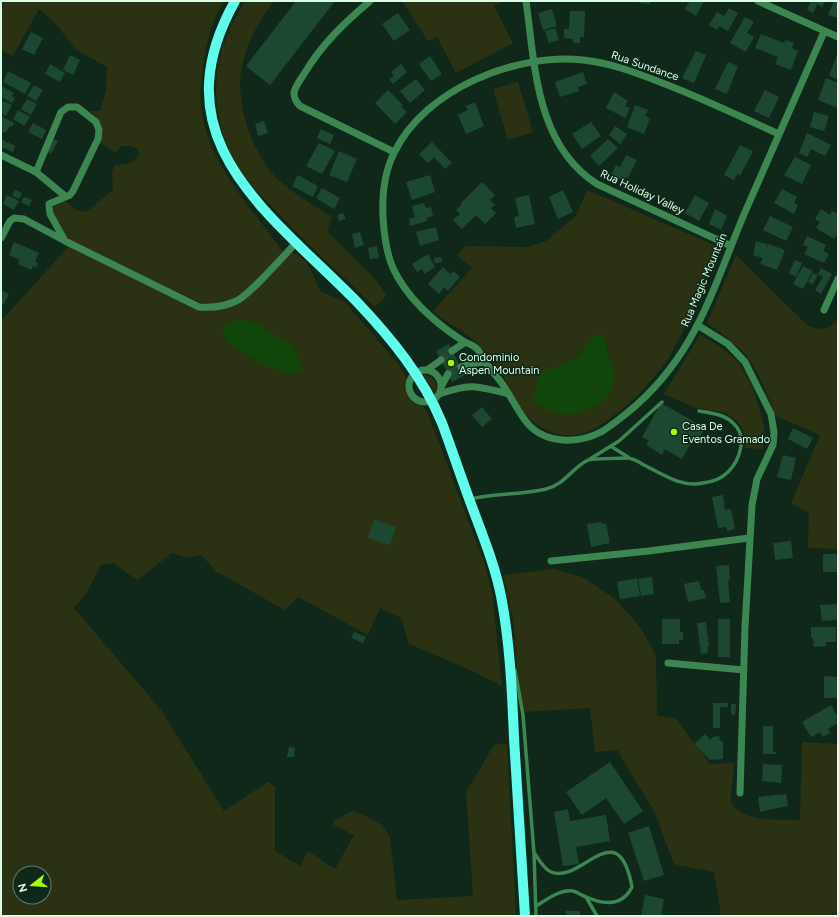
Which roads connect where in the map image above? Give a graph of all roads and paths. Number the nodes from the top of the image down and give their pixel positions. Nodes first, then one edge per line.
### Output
1 (235, 1) edge
2 (370, 1) edge
3 (526, 1) edge
4 (758, 1) edge
5 (824, 32) junction
6 (838, 37) edge
7 (534, 61) junction
8 (779, 134) junction
9 (394, 152) junction
10 (1, 155) edge
11 (36, 172) junction
12 (65, 196) junction
13 (1, 238) edge
14 (66, 241) junction
15 (296, 242) junction
16 (731, 246) junction
17 (838, 279) edge
18 (824, 310) dead end
19 (698, 326) junction
20 (464, 343) junction
21 (452, 351) tunnel mouth
22 (441, 360) tunnel mouth
23 (484, 361) junction
24 (460, 367) tunnel mouth
25 (427, 370) junction
26 (416, 373) junction
27 (448, 374) tunnel mouth
28 (437, 394) junction
29 (509, 394) junction
30 (662, 402) dead end
31 (699, 411) dead end
32 (612, 447) junction
33 (629, 458) junction
34 (590, 459) junction
35 (470, 500) junction
36 (749, 538) junction
37 (551, 561) dead end
38 (511, 658) junction
39 (668, 664) dead end
40 (744, 670) junction
41 (740, 793) dead end
42 (534, 853) junction
43 (586, 897) junction
44 (536, 906) junction
45 (525, 916) edge
46 (536, 916) edge
47 (597, 916) edge

1 - 15 main road
2 - 9 street
3 - 7 street, Rua Holiday Valley
4 - 5 street
5 - 6 street
5 - 8 street, Rua Magic Mountain
7 - 8 street, Rua Sundance
7 - 9 street, Rua Sundance
7 - 16 street, Rua Holiday Valley
8 - 16 street, Rua Magic Mountain
9 - 20 street, Rua Sundance
10 - 11 street
11 - 12 street
11 - 12 street
12 - 14 street
13 - 14 street
14 - 15 street
15 - 26 main road
16 - 19 street, Rua Magic Mountain
17 - 18 street
19 - 29 street, Rua Magic Mountain
19 - 36 street
20 - 21 street
20 - 23 street, Rua Sundance
22 - 25 street
23 - 24 street
23 - 29 street, Rua Magic Mountain
25 - 26 street
25 - 28 street
26 - 28 main road
26 - 28 street
27 - 28 street
28 - 29 street
28 - 35 main road
30 - 32 lane
31 - 33 lane
32 - 33 lane
32 - 34 lane
33 - 34 lane
34 - 35 lane
35 - 38 main road
36 - 37 street
36 - 40 street
38 - 42 lane
38 - 45 main road
39 - 40 street
40 - 41 street
42 - 43 lane
42 - 44 lane
43 - 44 lane
43 - 47 lane
44 - 46 lane

